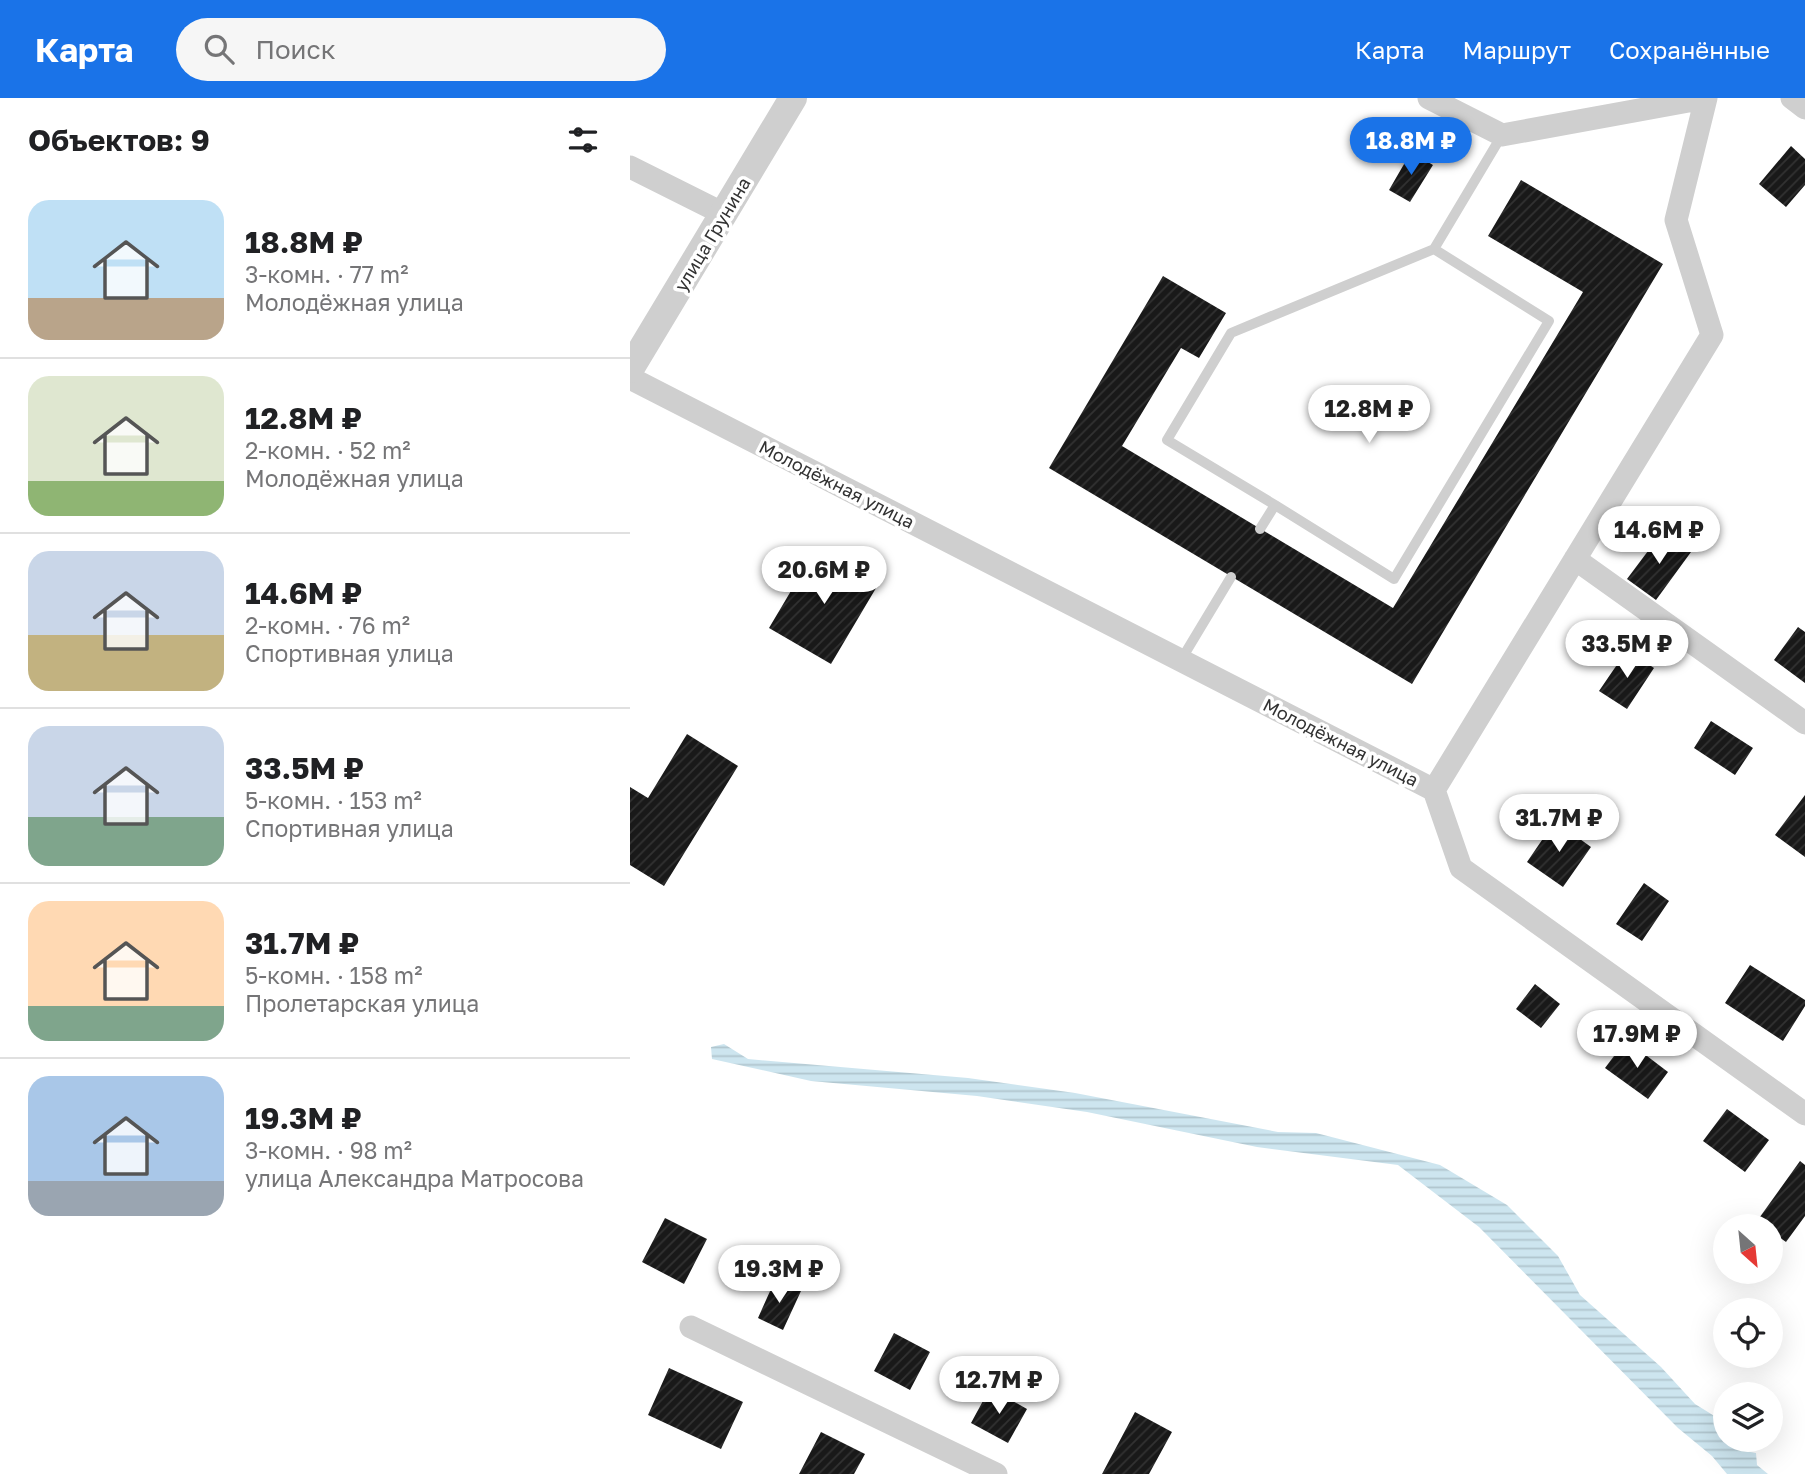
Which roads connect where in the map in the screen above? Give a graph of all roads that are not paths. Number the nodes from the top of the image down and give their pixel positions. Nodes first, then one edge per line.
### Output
1 (793, 98) edge
2 (1429, 98) edge
3 (1705, 98) edge
4 (1792, 98) edge
5 (1805, 108) edge
6 (1502, 135) junction
7 (630, 167) edge
8 (724, 214) junction
9 (1434, 248) junction
10 (630, 369) edge
11 (630, 378) edge
12 (1275, 505) junction
13 (1260, 529) dead end
14 (1575, 559) junction
15 (1231, 577) dead end
16 (1181, 660) junction
17 (1805, 723) edge
18 (1434, 790) junction
19 (1805, 1114) edge
20 (691, 1327) dead end
21 (996, 1474) edge

1 - 8 street, улица Грунина
2 - 6 street
3 - 6 street, Молодёжная улица
3 - 14 street, Молодёжная улица
4 - 5 street
6 - 9 lane
7 - 8 street
8 - 10 street, улица Грунина
9 - 12 lane
9 - 12 lane
11 - 16 street, Молодёжная улица
12 - 13 lane
14 - 17 street
14 - 18 street, Молодёжная улица
15 - 16 lane
16 - 18 street, Молодёжная улица
18 - 19 street
20 - 21 street

